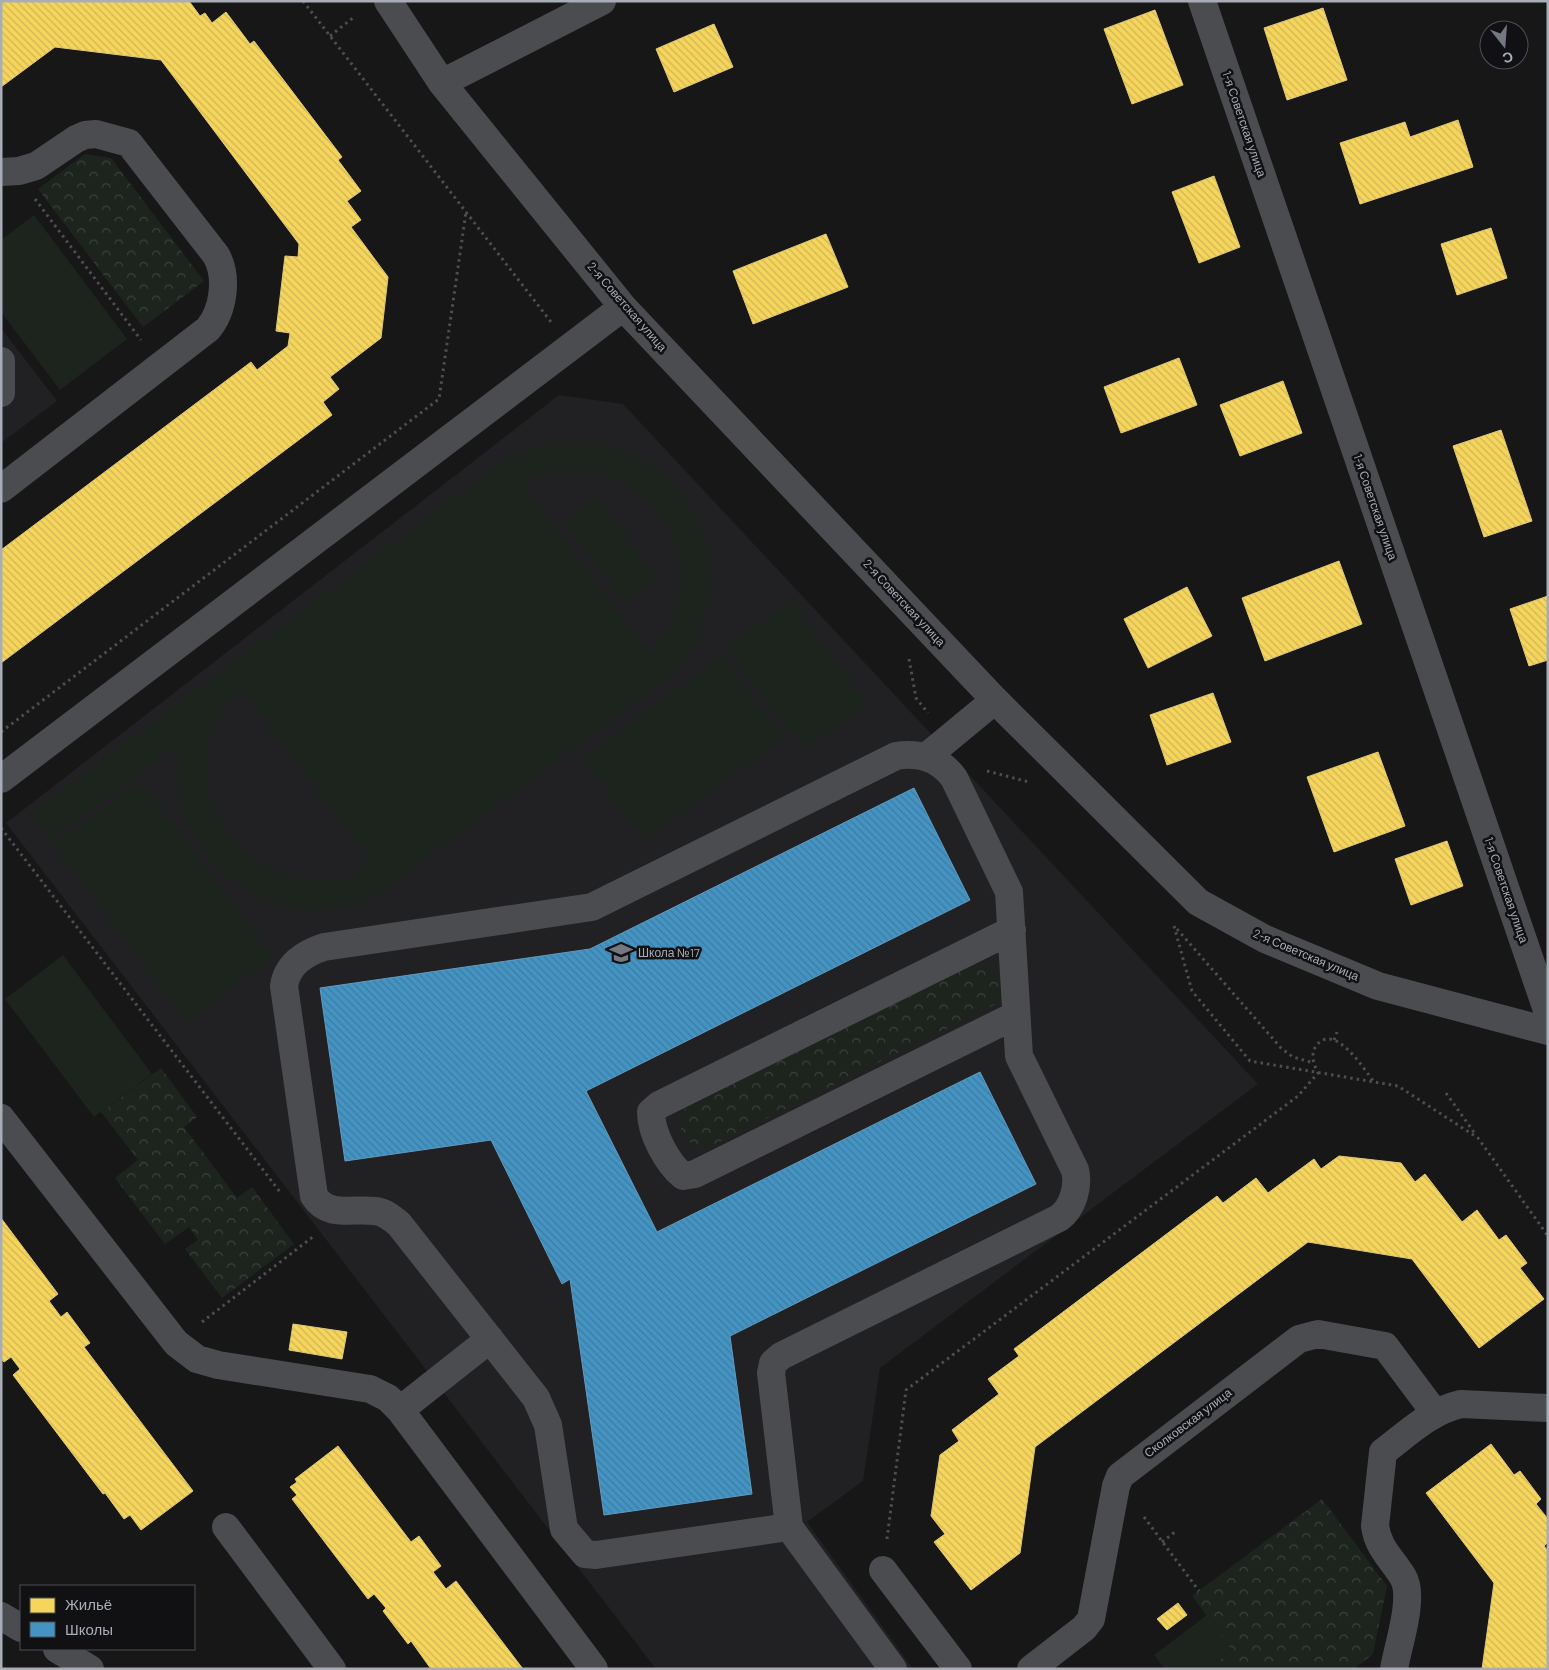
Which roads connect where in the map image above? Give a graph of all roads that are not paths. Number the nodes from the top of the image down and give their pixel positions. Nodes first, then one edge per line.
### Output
1 (388, 1) edge
2 (602, 1) edge
3 (1202, 1) edge
4 (442, 83) junction
5 (10, 171) edge
6 (623, 307) junction
7 (1, 361) edge
8 (1, 393) edge
9 (1, 488) edge
10 (995, 700) junction
11 (926, 757) junction
12 (1, 779) edge
13 (1012, 930) junction
14 (1548, 1013) edge
15 (1016, 1016) junction
16 (1548, 1030) edge
17 (1, 1118) edge
18 (490, 1339) junction
19 (1548, 1408) edge
20 (400, 1410) junction
21 (1436, 1413) junction
22 (226, 1527) dead end
23 (789, 1527) junction
24 (883, 1570) road end
25 (1, 1616) edge
26 (20, 1627) edge
27 (59, 1650) edge
28 (90, 1669) edge
29 (332, 1669) edge
30 (594, 1669) edge
31 (892, 1669) edge
32 (958, 1669) edge
33 (1031, 1669) edge
34 (1394, 1669) edge

1 - 4 street, 2-я Советская улица
2 - 4 street
3 - 14 street, 1-я Советская улица
4 - 6 street, 2-я Советская улица
5 - 9 street
6 - 10 street, 2-я Советская улица
6 - 12 street
7 - 8 street
10 - 11 street
10 - 16 street, 2-я Советская улица
11 - 13 street
11 - 18 street
13 - 15 street
13 - 15 street
15 - 23 street
17 - 20 street
18 - 20 street
18 - 23 street
19 - 21 street
20 - 30 street
21 - 33 street, Сколковская улица
21 - 34 street
22 - 29 street
23 - 31 street
24 - 32 street
25 - 26 street
27 - 28 street

